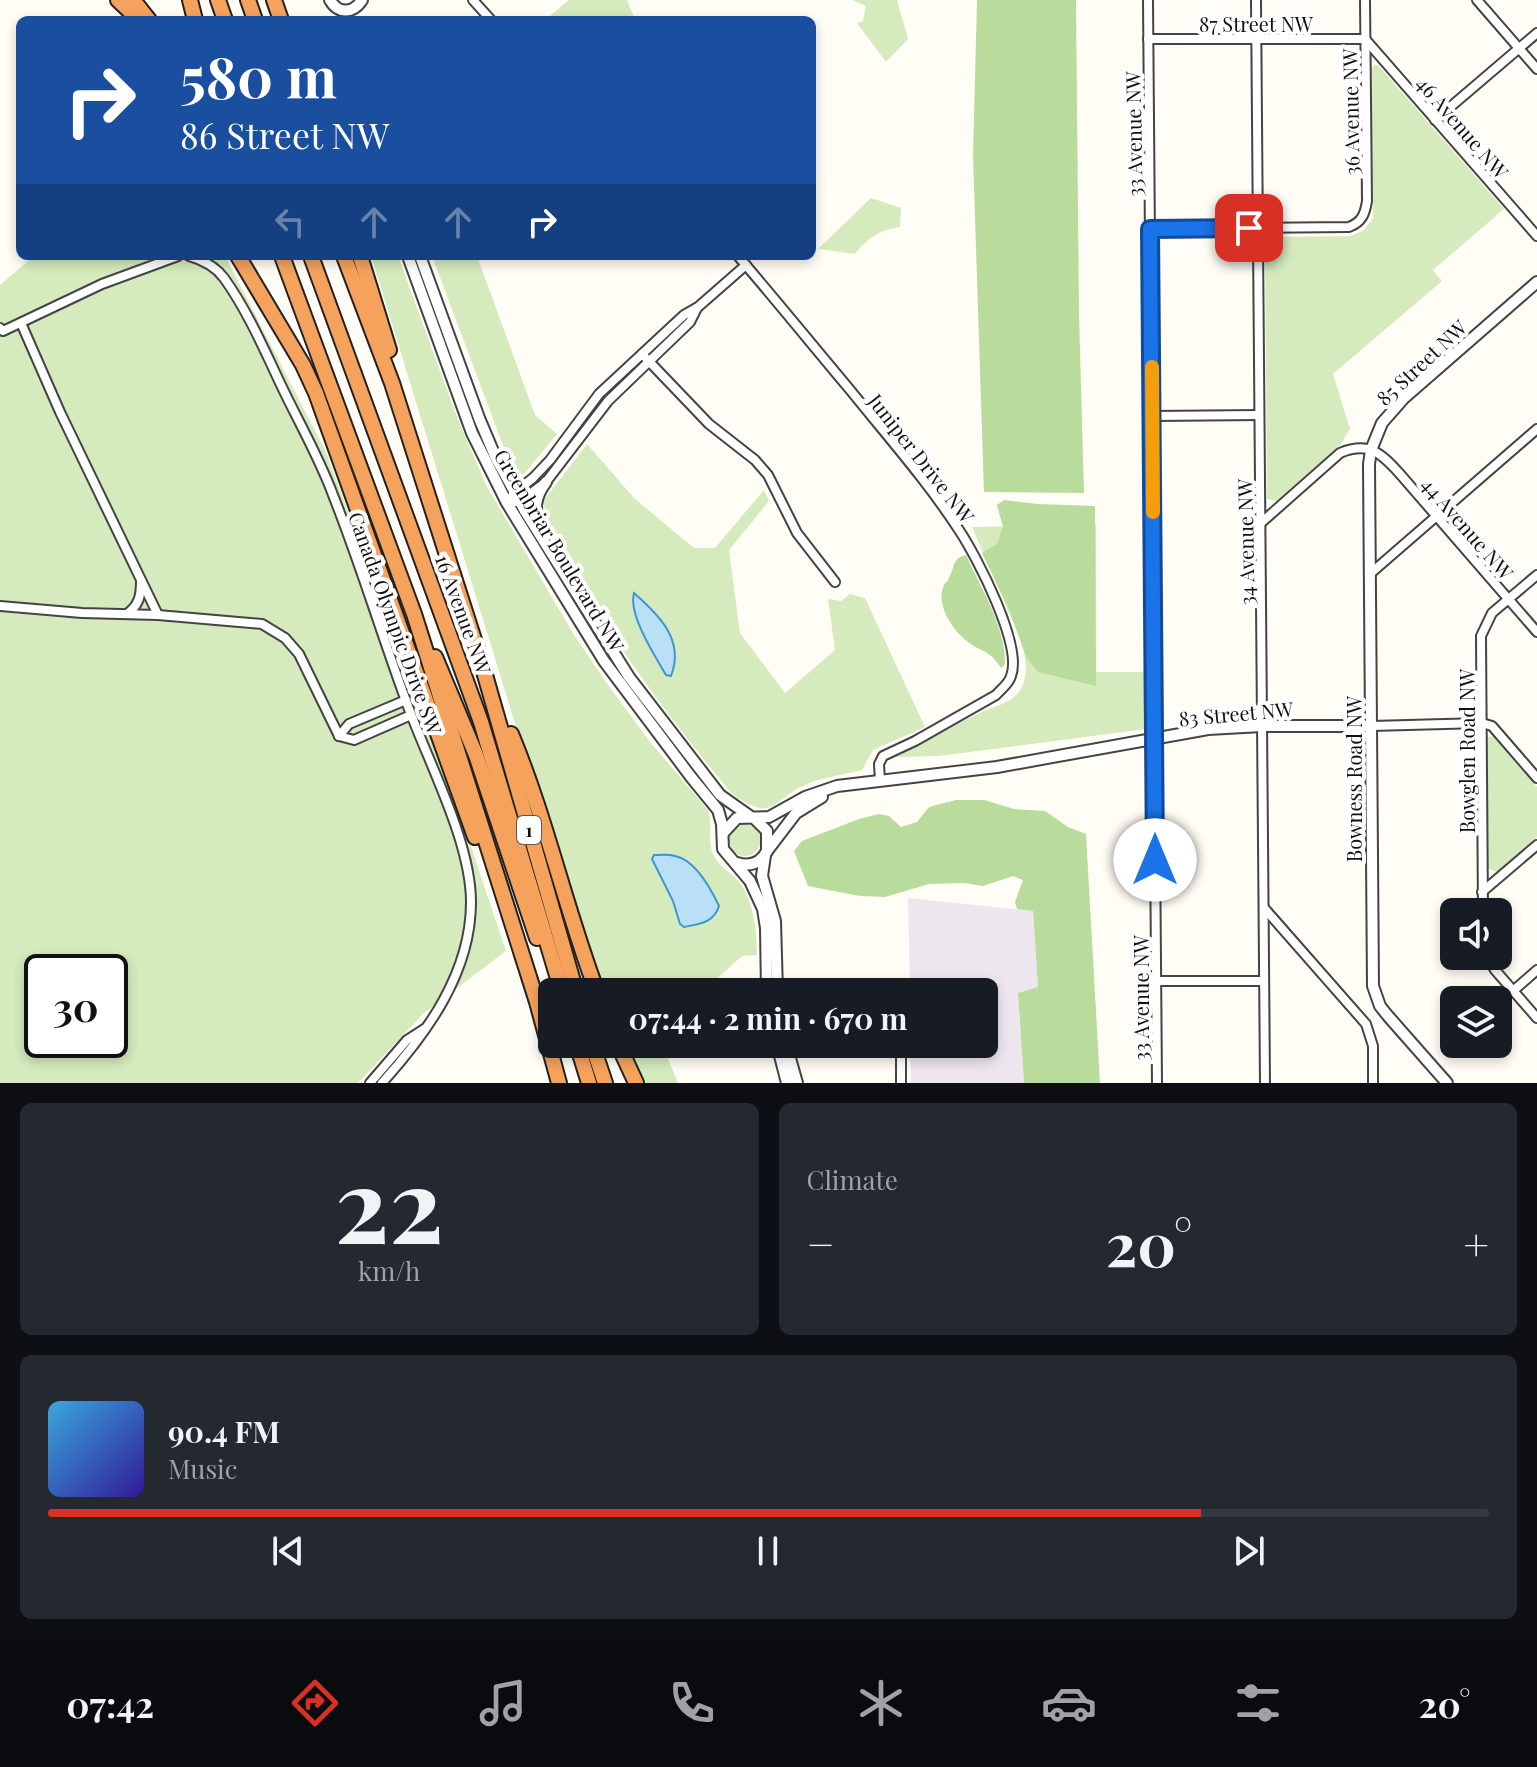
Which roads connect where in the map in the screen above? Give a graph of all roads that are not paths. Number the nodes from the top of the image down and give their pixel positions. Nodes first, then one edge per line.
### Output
1 (118, 0) edge
2 (133, 0) edge
3 (473, 0) edge
4 (1148, 0) edge
5 (1256, 0) edge
6 (1365, 0) edge
7 (1477, 0) edge
8 (332, 3) edge
9 (359, 4) edge
10 (135, 16) edge
11 (146, 16) edge
12 (487, 16) edge
13 (1537, 33) edge
14 (1148, 39) junction
15 (1365, 39) junction
16 (1257, 40) junction
17 (1519, 48) junction
18 (1537, 69) edge
19 (1435, 120) junction
20 (1258, 227) junction
21 (1150, 229) junction
22 (1537, 236) edge
23 (167, 260) edge
24 (199, 260) edge
25 (240, 260) edge
26 (283, 260) edge
27 (312, 260) edge
28 (346, 260) edge
29 (361, 260) edge
30 (409, 260) edge
31 (421, 260) edge
32 (742, 260) edge
33 (746, 265) junction
34 (1537, 282) edge
35 (21, 323) junction
36 (0, 328) edge
37 (646, 358) junction
38 (392, 383) junction
39 (1259, 415) junction
40 (1153, 416) junction
41 (1537, 429) edge
42 (1371, 450) junction
43 (546, 482) junction
44 (516, 497) junction
45 (507, 503) junction
46 (1436, 516) junction
47 (1262, 522) junction
48 (544, 542) junction
49 (1371, 573) junction
50 (1537, 575) edge
51 (141, 578) junction
52 (835, 582) dead end
53 (1509, 599) junction
54 (0, 606) edge
55 (414, 614) junction
56 (126, 615) junction
57 (158, 615) junction
58 (1537, 632) edge
59 (483, 668) junction
60 (406, 700) junction
61 (411, 715) junction
62 (1482, 723) junction
63 (1262, 726) junction
64 (1371, 726) junction
65 (339, 736) junction
66 (1155, 739) junction
67 (1537, 778) edge
68 (880, 781) junction
69 (852, 784) junction
70 (753, 818) junction
71 (722, 836) junction
72 (1537, 845) edge
73 (766, 853) junction
74 (731, 861) junction
75 (1482, 892) junction
76 (1482, 898) edge
77 (1264, 909) junction
78 (1497, 970) edge
79 (1537, 970) edge
80 (554, 978) edge
81 (556, 978) edge
82 (572, 978) edge
83 (592, 978) edge
84 (767, 978) edge
85 (777, 978) edge
86 (1156, 981) junction
87 (1264, 981) junction
88 (1513, 991) junction
89 (537, 1002) junction
90 (1537, 1018) edge
91 (424, 1029) junction
92 (581, 1058) edge
93 (597, 1058) edge
94 (624, 1058) edge
95 (781, 1058) edge
96 (790, 1058) edge
97 (901, 1058) edge
98 (370, 1083) edge
99 (382, 1083) edge
100 (559, 1083) edge
101 (589, 1083) edge
102 (605, 1083) edge
103 (636, 1083) edge
104 (787, 1083) edge
105 (797, 1083) edge
106 (901, 1083) edge
107 (1157, 1083) edge
108 (1265, 1083) edge
109 (1373, 1083) edge
110 (1447, 1083) edge

1 - 10 highway
2 - 11 highway
3 - 12 street
4 - 14 street, 33 Avenue NW
5 - 16 street, 34 Avenue NW
6 - 15 street, 36 Avenue NW
7 - 17 street
8 - 9 street
13 - 17 street
14 - 16 street, 87 Street NW
14 - 21 street, 33 Avenue NW
15 - 16 street, 87 Street NW
15 - 19 street, 46 Avenue NW
15 - 20 street, 36 Avenue NW
16 - 20 street, 34 Avenue NW
17 - 18 street
17 - 19 street
19 - 22 street, 46 Avenue NW
20 - 21 street
20 - 39 street, 34 Avenue NW
21 - 40 street, 33 Avenue NW
23 - 35 street
24 - 60 street, Canada Olympic Drive SW
25 - 89 highway
26 - 55 highway
27 - 81 highway, 16 Avenue NW / 1
28 - 38 highway, 16 Avenue NW / 1
29 - 38 highway
30 - 45 street, Greenbriar Boulevard NW
31 - 44 street, Greenbriar Boulevard NW
32 - 33 street, Juniper Drive NW
33 - 37 street
33 - 68 street, Juniper Drive NW
34 - 42 street, 85 Street NW
35 - 36 street
35 - 51 street
37 - 43 street
37 - 44 street
37 - 52 street
38 - 59 highway, 16 Avenue NW / 1
39 - 40 street
39 - 47 street, 34 Avenue NW
40 - 66 street, 33 Avenue NW
41 - 46 street
42 - 46 street, 44 Avenue NW
42 - 47 street
42 - 49 street, Bowness Road NW
43 - 44 street
43 - 48 street
44 - 45 street
44 - 48 street, Greenbriar Boulevard NW
45 - 71 street, Greenbriar Boulevard NW
46 - 49 street
46 - 53 street, 44 Avenue NW
47 - 63 street, 34 Avenue NW
48 - 70 street, Greenbriar Boulevard NW
49 - 64 street, Bowness Road NW
50 - 53 street
51 - 56 street
51 - 57 street
53 - 58 street, 44 Avenue NW
53 - 62 street, Bowglen Road NW
54 - 56 street
55 - 80 highway
55 - 89 highway
56 - 57 street
57 - 65 street
59 - 82 highway, 16 Avenue NW / 1
59 - 83 highway
60 - 61 street, Canada Olympic Drive SW
60 - 65 street
61 - 65 street
61 - 91 street, Canada Olympic Drive SW
62 - 64 street, 83 Street NW
62 - 67 street
62 - 75 street, Bowglen Road NW
63 - 64 street, 83 Street NW
63 - 66 street, 83 Street NW
63 - 77 street, 34 Avenue NW
64 - 110 street, Bowness Road NW
66 - 68 street, 83 Street NW
66 - 86 street, 33 Avenue NW
68 - 69 street, 83 Street NW
69 - 70 street, 83 Street NW
69 - 73 street, 83 Street NW
70 - 71 street
70 - 73 street
71 - 74 street
72 - 75 street
73 - 74 street
73 - 85 street
74 - 84 street
75 - 76 street, Bowglen Road NW
77 - 87 street, 34 Avenue NW
77 - 109 street
78 - 88 street
79 - 88 street
86 - 87 street
86 - 107 street, 33 Avenue NW
87 - 108 street, 34 Avenue NW
88 - 90 street
89 - 100 highway
91 - 98 street, Canada Olympic Drive SW
91 - 99 street, Canada Olympic Drive SW
92 - 101 highway
93 - 102 highway
94 - 103 highway
95 - 104 street
96 - 105 street
97 - 106 street

